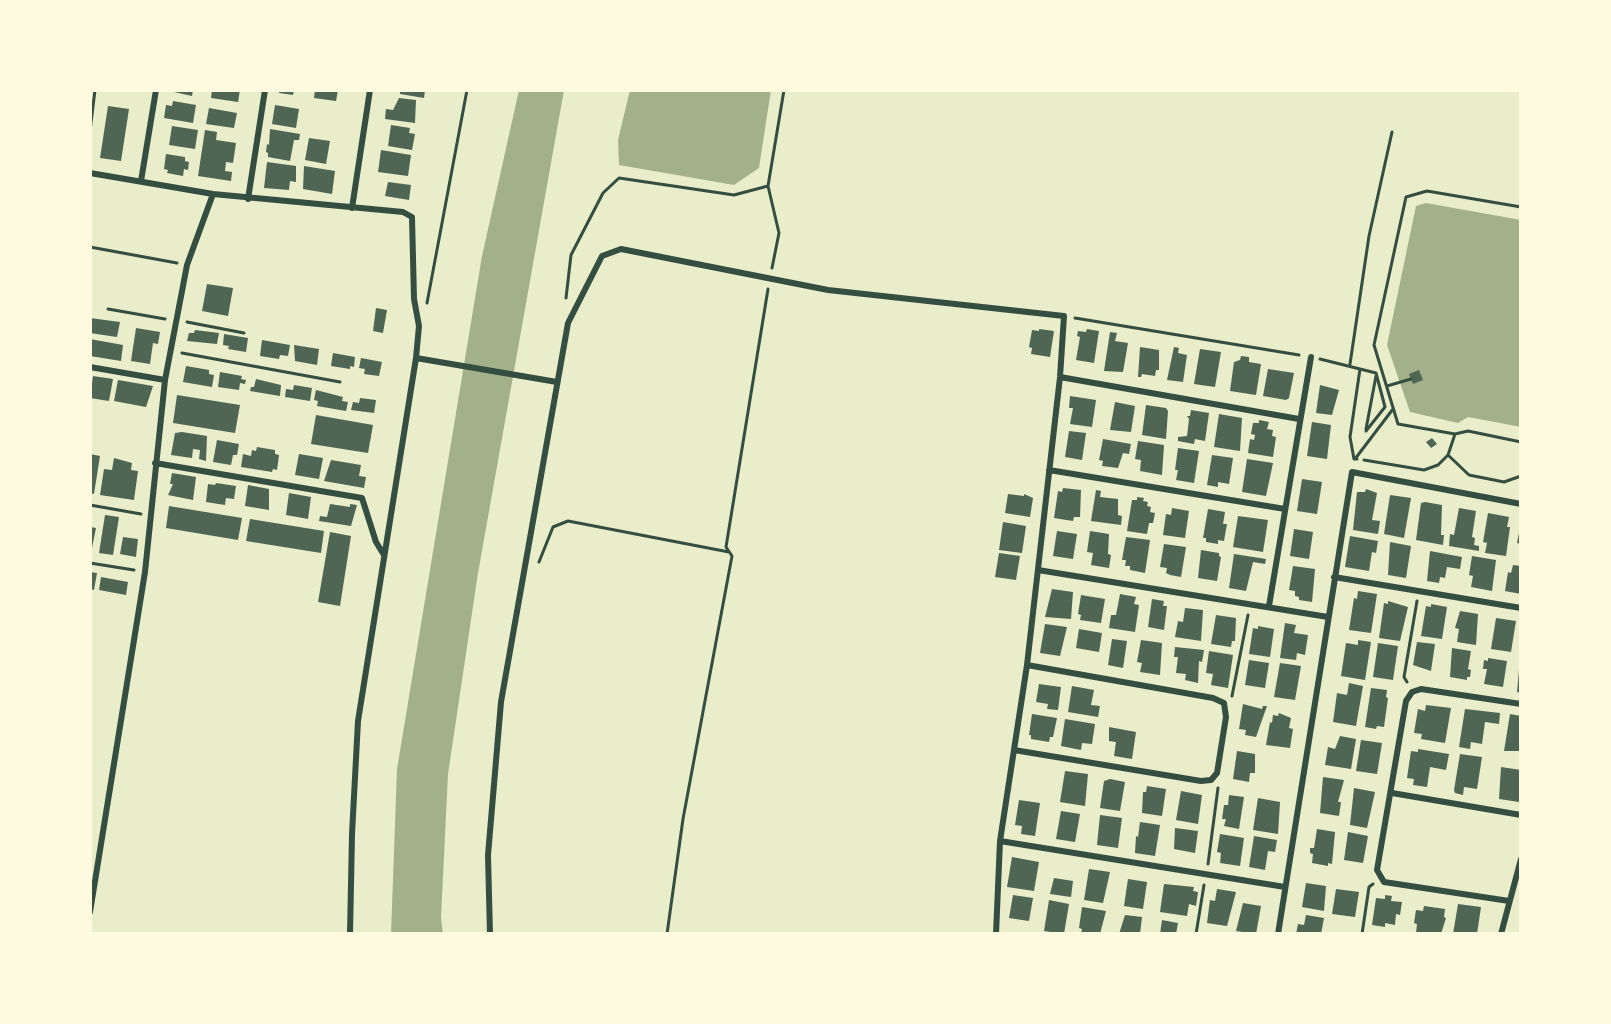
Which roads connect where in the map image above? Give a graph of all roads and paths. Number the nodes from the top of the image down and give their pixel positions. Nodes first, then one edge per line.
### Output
1 (96, 90) edge
2 (156, 90) edge
3 (265, 90) edge
4 (370, 90) edge
5 (467, 90) edge
6 (784, 90) edge
7 (90, 131) edge
8 (1392, 132) dead end
9 (90, 173) edge
10 (141, 181) junction
11 (768, 186) junction
12 (213, 194) junction
13 (248, 199) junction
14 (1521, 207) edge
15 (352, 208) junction
16 (90, 247) edge
17 (187, 265) junction
18 (770, 277) junction
19 (566, 300) dead end
20 (427, 304) dead end
21 (1064, 316) junction
22 (171, 351) junction
23 (1311, 357) junction
24 (416, 358) junction
25 (1350, 364) junction
26 (90, 368) edge
27 (1360, 369) junction
28 (1381, 369) junction
29 (1376, 373) junction
30 (1060, 378) junction
31 (1411, 379) dead end
32 (165, 380) junction
33 (340, 382) dead end
34 (557, 382) junction
35 (1387, 386) junction
36 (1393, 409) junction
37 (1299, 419) junction
38 (1455, 434) junction
39 (1521, 442) edge
40 (1362, 449) dead end
41 (1448, 455) junction
42 (155, 463) junction
43 (1049, 470) junction
44 (1521, 476) edge
45 (1521, 504) edge
46 (90, 505) edge
47 (1285, 509) junction
48 (152, 516) junction
49 (729, 552) junction
50 (384, 555) junction
51 (90, 563) edge
52 (1038, 570) junction
53 (536, 571) dead end
54 (145, 572) junction
55 (1334, 577) junction
56 (1419, 591) junction
57 (1250, 604) junction
58 (1269, 606) junction
59 (1521, 608) edge
60 (1328, 617) junction
61 (1027, 665) junction
62 (1412, 692) junction
63 (1224, 703) junction
64 (1521, 704) edge
65 (1014, 750) junction
66 (1211, 780) junction
67 (1392, 793) junction
68 (1521, 814) edge
69 (1000, 841) junction
70 (1521, 859) edge
71 (1206, 874) junction
72 (1380, 876) junction
73 (1285, 887) junction
74 (1509, 901) junction
75 (90, 912) edge
76 (350, 934) edge
77 (490, 934) edge
78 (668, 934) edge
79 (996, 934) edge
80 (1197, 934) edge
81 (1278, 934) edge
82 (1362, 934) edge
83 (1501, 934) edge

1 - 7 path
2 - 10 street
3 - 13 street
4 - 15 street
5 - 20 path
6 - 11 path
8 - 25 path
9 - 10 street
10 - 12 street
11 - 18 path
11 - 19 path
12 - 13 street
12 - 17 street
13 - 15 street
14 - 28 path
15 - 24 street
16 - 17 path
17 - 22 street
18 - 21 street
18 - 34 street
18 - 49 path
21 - 23 path
21 - 30 street
22 - 32 street
22 - 33 path
23 - 25 path
23 - 37 street
24 - 34 street
24 - 50 street
25 - 27 path
26 - 32 street
27 - 29 path
27 - 41 path
28 - 29 path
28 - 35 path
29 - 29 path
30 - 37 street
30 - 43 street
31 - 35 path
32 - 42 street
34 - 77 street
35 - 36 path
36 - 38 path
36 - 40 path
37 - 47 street
38 - 39 path
38 - 41 path
41 - 44 path
42 - 48 street
42 - 50 street
43 - 47 street
43 - 52 street
45 - 55 street
46 - 48 path
47 - 58 street
48 - 54 street
49 - 53 path
49 - 78 path
50 - 76 street
51 - 54 path
52 - 57 street
52 - 61 street
54 - 75 street
55 - 56 street
55 - 60 street
56 - 59 street
56 - 62 path
57 - 58 street
57 - 63 path
58 - 60 street
60 - 73 street
61 - 63 street
61 - 65 street
62 - 64 street
62 - 67 street
63 - 66 street
65 - 66 street
65 - 69 street
66 - 71 path
67 - 68 street
67 - 72 street
69 - 71 street
69 - 79 street
70 - 74 street
71 - 73 street
71 - 80 path
72 - 74 street
72 - 82 path
73 - 81 street
74 - 83 street

